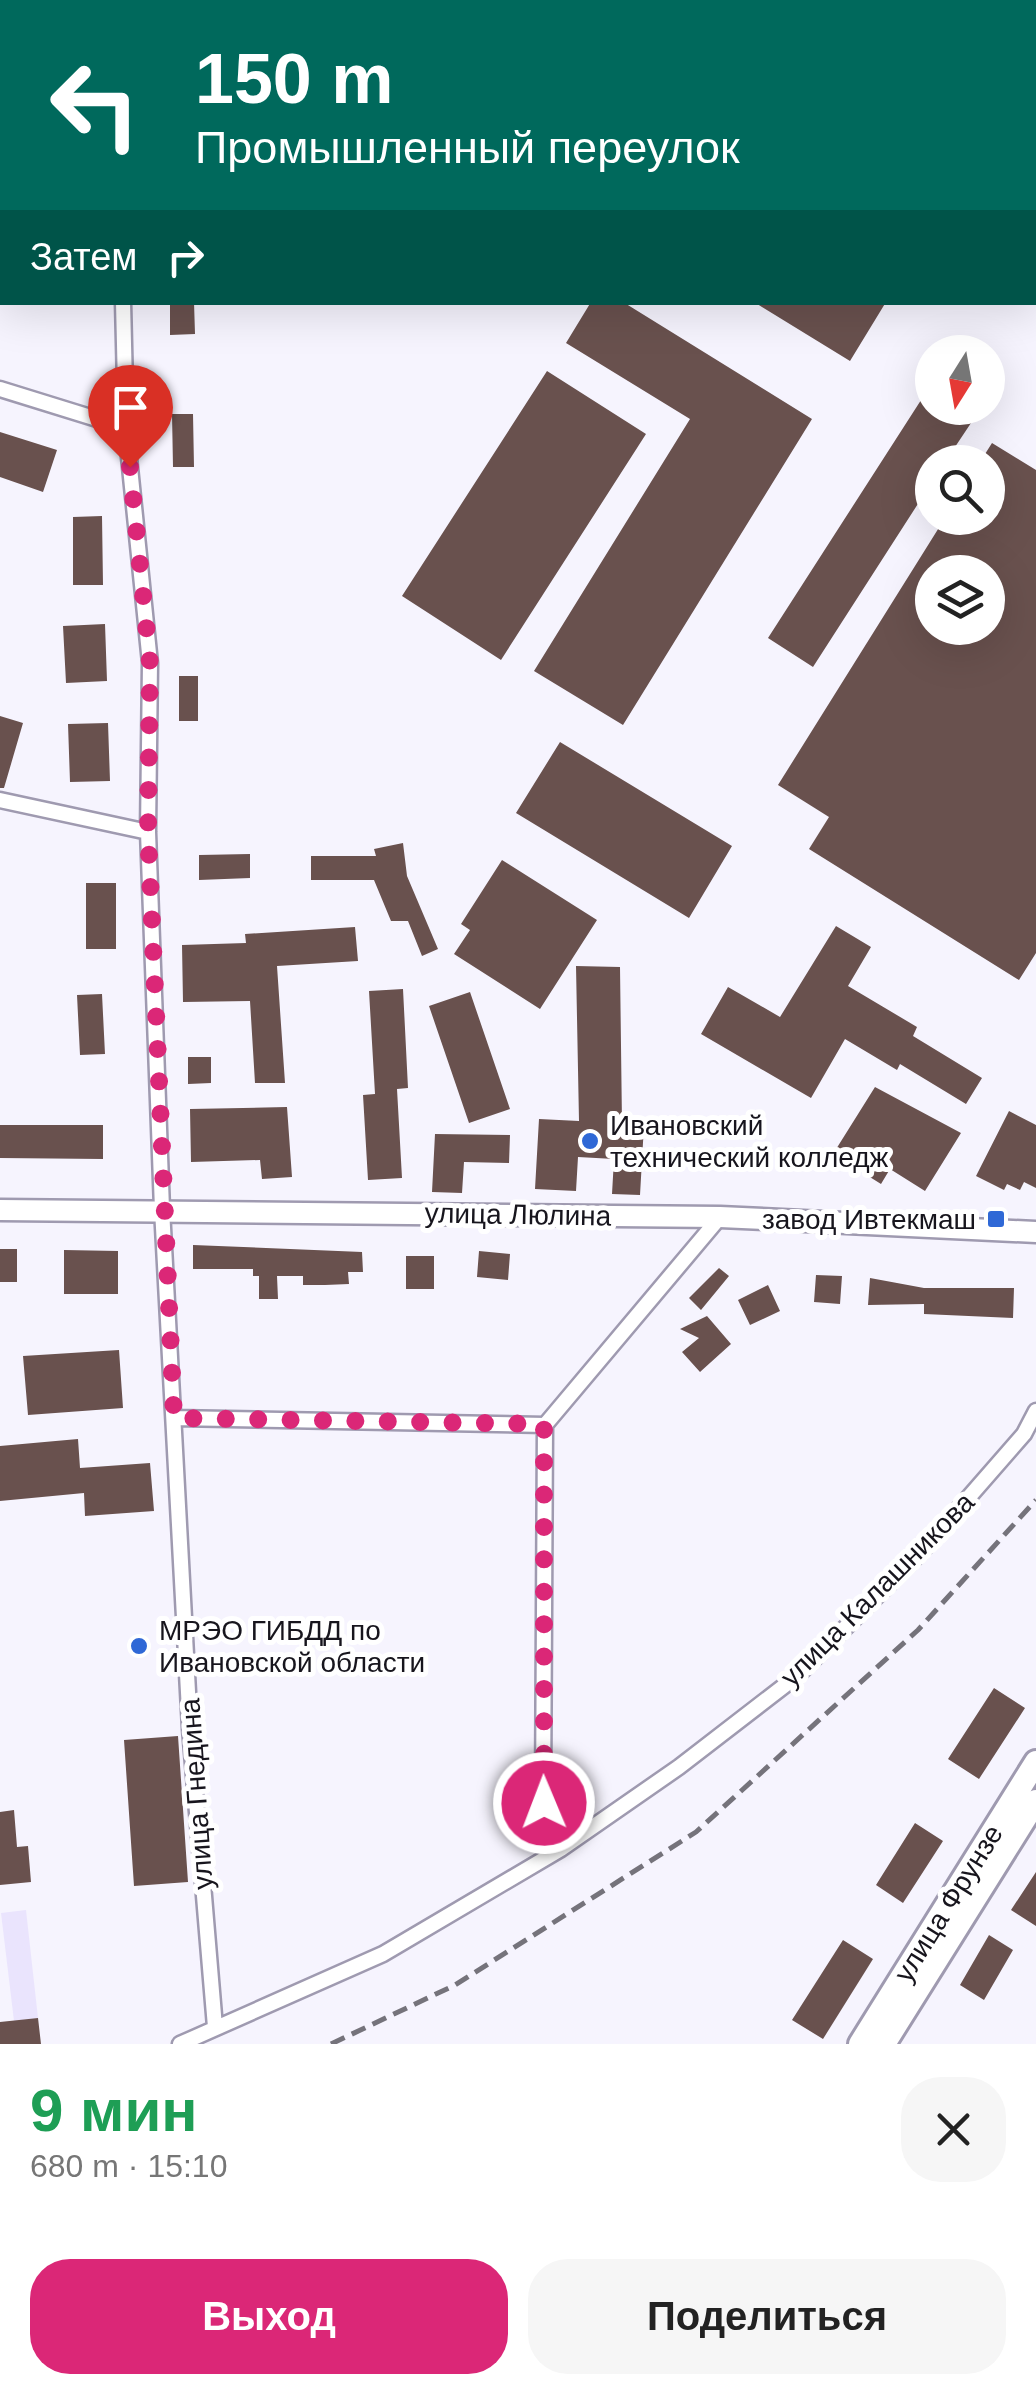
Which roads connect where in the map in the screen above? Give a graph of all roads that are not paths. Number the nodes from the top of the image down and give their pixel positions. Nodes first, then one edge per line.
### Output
1 (124, 305) edge
2 (0, 389) edge
3 (126, 428) junction
4 (0, 800) edge
5 (148, 832) junction
6 (162, 1208) junction
7 (0, 1210) edge
8 (720, 1217) junction
9 (1036, 1232) edge
10 (1036, 1411) edge
11 (174, 1418) junction
12 (544, 1424) junction
13 (1036, 1762) edge
14 (1036, 1801) edge
15 (561, 1849) junction
16 (215, 2028) junction
17 (180, 2044) edge
18 (860, 2044) edge
19 (884, 2044) edge

1 - 3 street, улица Гнедина
2 - 3 street
3 - 5 street, улица Гнедина
4 - 5 street
5 - 6 street, улица Гнедина
6 - 7 main road, улица Люлина
6 - 8 main road, улица Люлина
6 - 11 street, улица Гнедина
8 - 9 main road, улица Люлина
8 - 12 street
10 - 15 street, улица Калашникова
11 - 12 street
11 - 16 street, улица Гнедина
12 - 15 street
13 - 18 highway, улица Фрунзе
14 - 19 highway, улица Фрунзе
15 - 16 street, улица Калашникова
16 - 17 street, улица Калашникова

